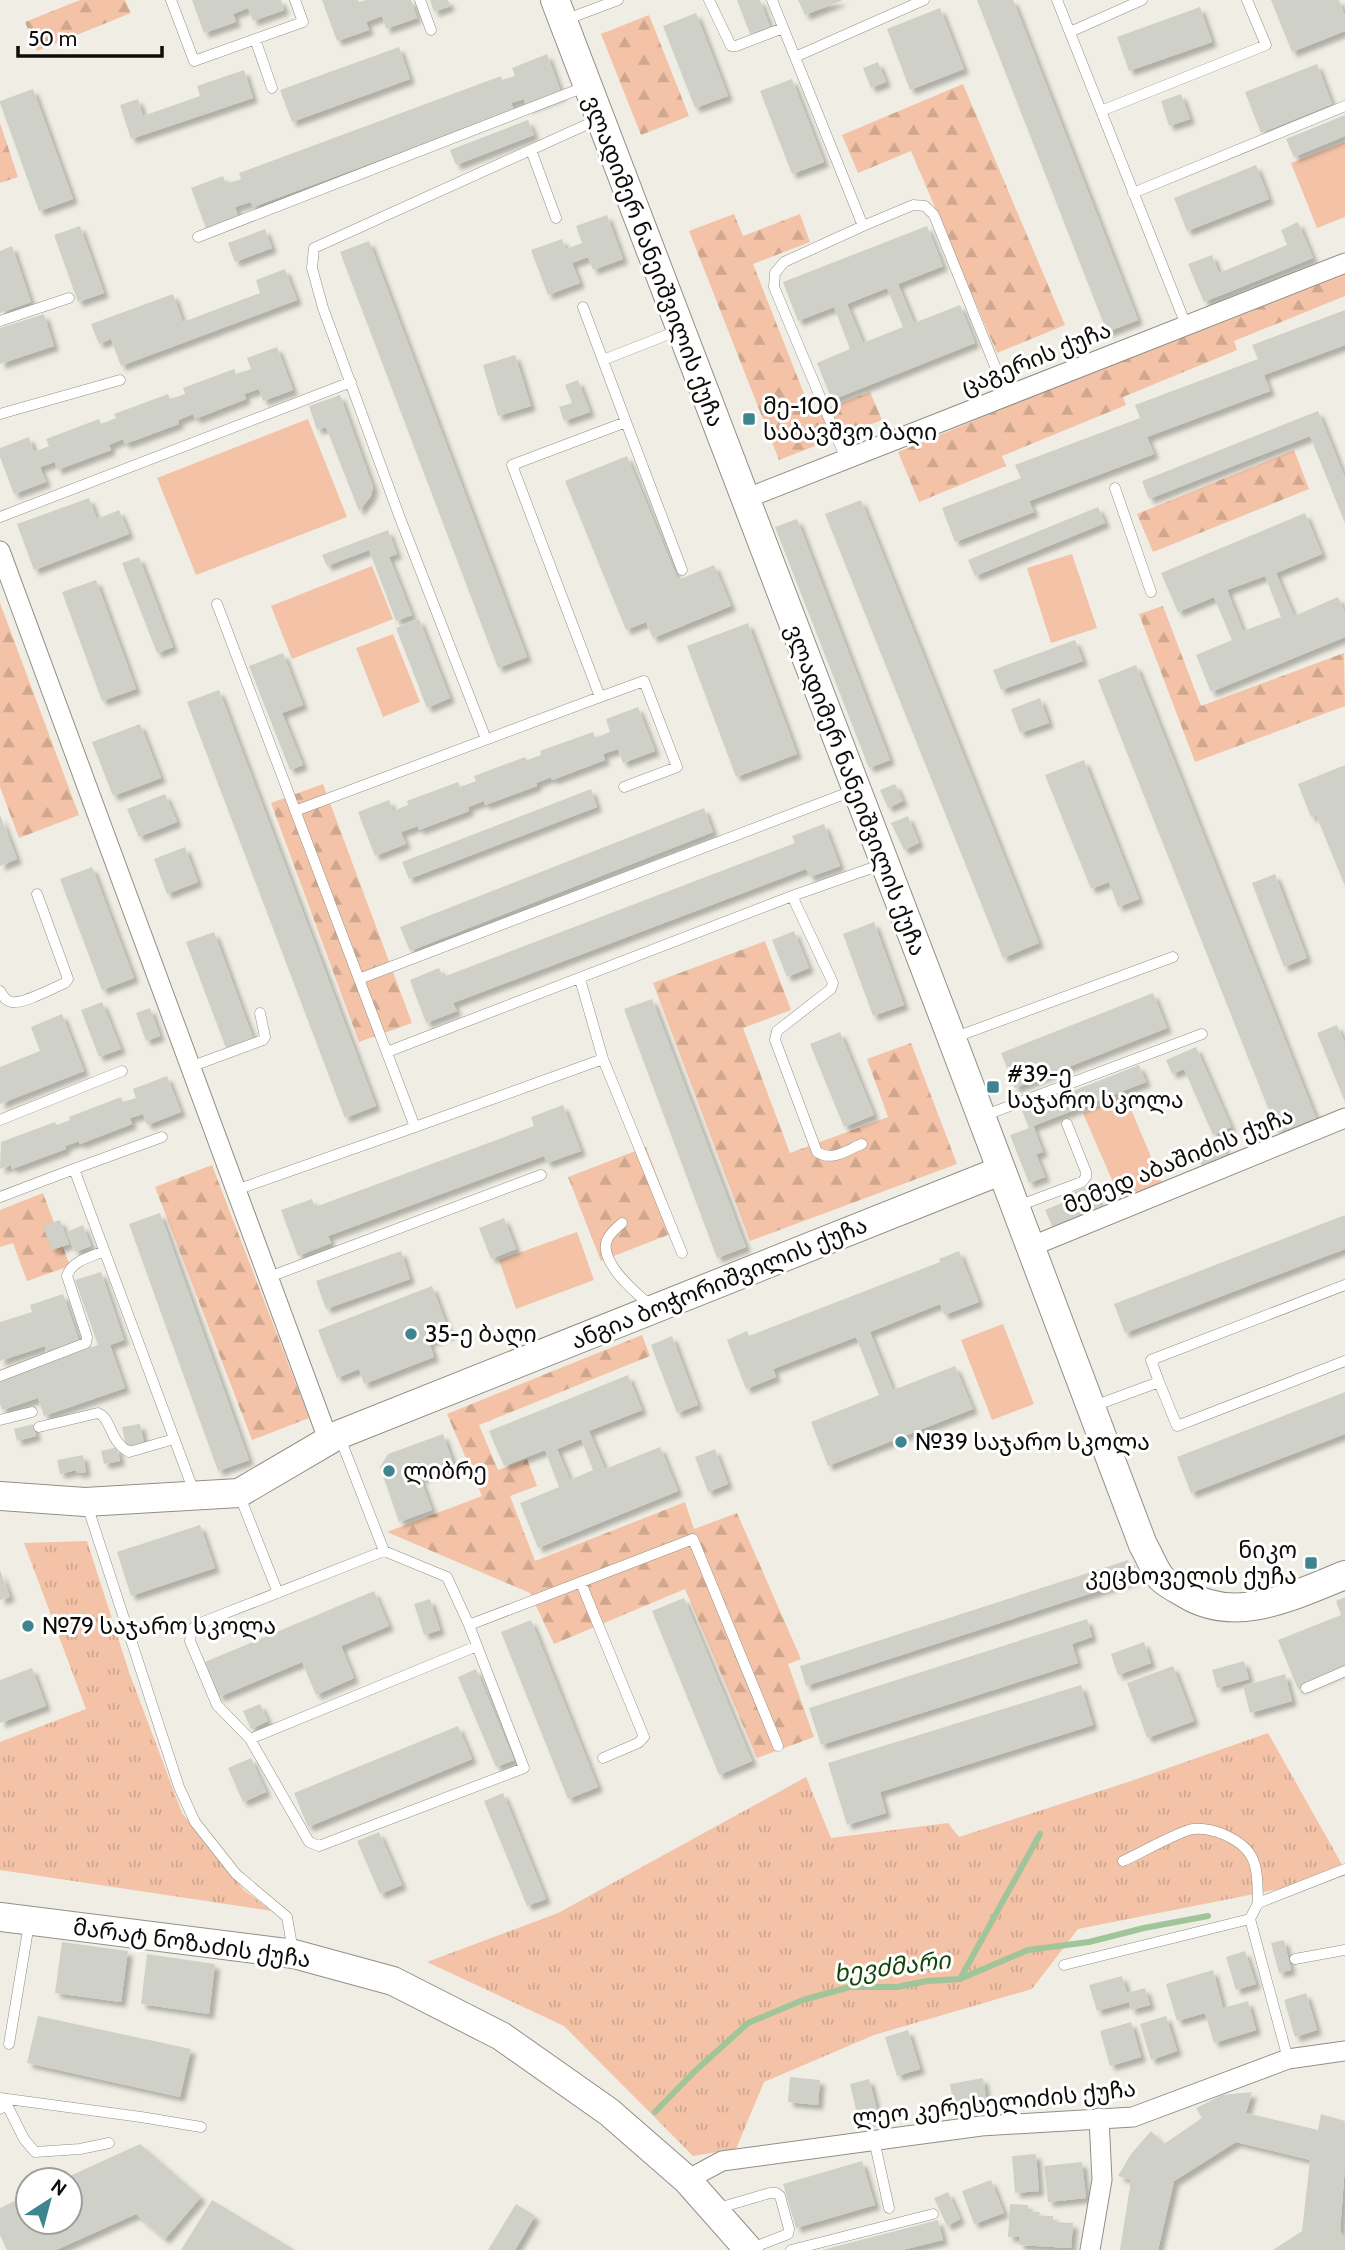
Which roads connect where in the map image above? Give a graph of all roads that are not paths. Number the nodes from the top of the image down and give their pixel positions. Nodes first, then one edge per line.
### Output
1 (171, 0) edge
2 (295, 0) edge
3 (419, 0) edge
4 (618, 0) edge
5 (709, 0) edge
6 (772, 0) edge
7 (924, 0) edge
8 (1057, 0) edge
9 (1142, 0) edge
10 (1247, 0) edge
11 (559, 10) edge
12 (783, 28) junction
13 (431, 30) dead end
14 (1070, 32) junction
15 (255, 39) junction
16 (795, 57) junction
17 (587, 86) junction
18 (272, 88) dead end
19 (1345, 106) edge
20 (1101, 111) junction
21 (600, 119) junction
22 (531, 150) junction
23 (1133, 193) junction
24 (556, 218) dead end
25 (863, 226) junction
26 (198, 237) dead end
27 (1345, 262) edge
28 (69, 298) dead end
29 (583, 307) dead end
30 (0, 321) edge
31 (1186, 325) junction
32 (680, 330) junction
33 (603, 360) junction
34 (120, 380) dead end
35 (351, 382) junction
36 (1007, 396) junction
37 (0, 414) edge
38 (626, 422) junction
39 (846, 459) junction
40 (1115, 488) dead end
41 (745, 499) junction
42 (0, 517) edge
43 (0, 551) edge
44 (682, 570) dead end
45 (1151, 592) dead end
46 (218, 604) dead end
47 (600, 697) junction
48 (486, 739) junction
49 (624, 787) dead end
50 (856, 790) junction
51 (295, 811) junction
52 (884, 863) junction
53 (37, 894) dead end
54 (792, 896) junction
55 (1173, 957) dead end
56 (359, 979) junction
57 (580, 979) junction
58 (0, 990) edge
59 (260, 1013) dead end
60 (1202, 1034) dead end
61 (952, 1039) junction
62 (387, 1052) junction
63 (603, 1059) junction
64 (190, 1067) junction
65 (122, 1071) dead end
66 (981, 1117) junction
67 (1345, 1118) edge
68 (0, 1120) edge
69 (1067, 1124) dead end
70 (415, 1127) junction
71 (162, 1137) dead end
72 (862, 1144) dead end
73 (74, 1169) junction
74 (1000, 1171) junction
75 (541, 1175) dead end
76 (236, 1189) junction
77 (0, 1197) edge
78 (1015, 1208) junction
79 (622, 1223) dead end
80 (1030, 1247) junction
81 (104, 1251) junction
82 (682, 1253) dead end
83 (269, 1277) junction
84 (1345, 1285) edge
85 (655, 1308) junction
86 (1345, 1361) edge
87 (0, 1376) edge
88 (1159, 1382) junction
89 (1091, 1407) junction
90 (32, 1412) dead end
91 (0, 1420) edge
92 (39, 1427) dead end
93 (333, 1437) junction
94 (174, 1439) junction
95 (239, 1493) junction
96 (0, 1496) edge
97 (195, 1496) junction
98 (85, 1502) junction
99 (384, 1551) junction
100 (1345, 1575) edge
101 (581, 1583) junction
102 (278, 1593) junction
103 (469, 1625) junction
104 (477, 1646) junction
105 (1345, 1671) edge
106 (1306, 1688) dead end
107 (250, 1739) junction
108 (778, 1745) dead end
109 (603, 1758) dead end
110 (1123, 1861) dead end
111 (1345, 1869) edge
112 (1258, 1902) junction
113 (0, 1917) edge
114 (1250, 1919) junction
115 (29, 1920) junction
116 (1345, 1950) edge
117 (294, 1954) junction
118 (1295, 1959) dead end
119 (1064, 1965) dead end
120 (9, 2044) dead end
121 (1345, 2051) edge
122 (1288, 2059) junction
123 (1, 2102) edge
124 (1099, 2118) junction
125 (201, 2127) dead end
126 (874, 2140) junction
127 (109, 2143) dead end
128 (687, 2180) junction
129 (890, 2208) dead end
130 (713, 2209) junction
131 (933, 2214) dead end
132 (748, 2249) edge
133 (792, 2250) edge
134 (1090, 2250) edge

1 - 15 lane
2 - 15 lane
3 - 13 lane
4 - 11 lane
5 - 12 lane
6 - 12 lane
7 - 16 lane
8 - 14 lane
9 - 14 lane
10 - 20 lane
11 - 17 street, ვლადიმერ ნანეიშვილის ქუჩა
12 - 16 lane
14 - 20 lane
15 - 18 lane
16 - 25 lane
17 - 21 street, ვლადიმერ ნანეიშვილის ქუჩა
17 - 26 lane
19 - 23 lane
20 - 23 lane
21 - 22 lane
21 - 32 street, ვლადიმერ ნანეიშვილის ქუჩა
22 - 24 lane
22 - 35 lane
23 - 31 lane
25 - 36 lane
25 - 39 lane
27 - 31 street, ცაგერის ქუჩა
28 - 30 lane
29 - 33 lane
31 - 36 street, ცაგერის ქუჩა
32 - 33 lane
32 - 41 street, ვლადიმერ ნანეიშვილის ქუჩა
33 - 38 lane
34 - 37 lane
35 - 42 lane
35 - 48 lane
36 - 39 street, ცაგერის ქუჩა
38 - 44 lane
38 - 47 lane
39 - 41 street, ცაგერის ქუჩა
40 - 45 lane
41 - 50 street, ვლადიმერ ნანეიშვილის ქუჩა
43 - 64 street
46 - 51 lane
47 - 48 lane
47 - 49 lane
48 - 51 lane
50 - 52 street, ვლადიმერ ნანეიშვილის ქუჩა
50 - 56 lane
51 - 56 lane
52 - 54 lane
52 - 61 street, ვლადიმერ ნანეიშვილის ქუჩა
53 - 58 lane
54 - 57 lane
54 - 72 lane
55 - 61 lane
56 - 62 lane
57 - 62 lane
57 - 63 lane
59 - 64 lane
60 - 66 lane
61 - 66 street, ვლადიმერ ნანეიშვილის ქუჩა
62 - 70 lane
63 - 70 lane
63 - 82 lane
64 - 76 street
65 - 68 lane
66 - 74 street, ვლადიმერ ნანეიშვილის ქუჩა
67 - 80 street, მემედ აბაშიძის ქუჩა
69 - 78 lane
70 - 76 lane
71 - 73 lane
73 - 77 lane
73 - 81 lane
74 - 78 street, ვლადიმერ ნანეიშვილის ქუჩა
74 - 85 street, ანგია ბოჭორიშვილის ქუჩა
75 - 83 lane
76 - 83 street
78 - 80 street, ვლადიმერ ნანეიშვილის ქუჩა
79 - 85 lane
80 - 89 street, ვლადიმერ ნანეიშვილის ქუჩა
81 - 87 lane
81 - 94 lane
83 - 93 street
84 - 88 lane
85 - 93 street, ანგია ბოჭორიშვილის ქუჩა
86 - 88 lane
88 - 89 lane
89 - 100 street, ვლადიმერ ნანეიშვილის ქუჩა
90 - 91 lane
92 - 94 lane
93 - 95 street, ანგია ბოჭორიშვილის ქუჩა
93 - 99 lane
94 - 97 lane
95 - 97 street, ანგია ბოჭორიშვილის ქუჩა
95 - 102 lane
96 - 98 street, ანგია ბოჭორიშვილის ქუჩა
97 - 98 street, ანგია ბოჭორიშვილის ქუჩა
98 - 117 lane
99 - 102 lane
99 - 103 lane
101 - 103 lane
101 - 108 lane
101 - 109 lane
102 - 107 lane
103 - 104 lane
104 - 107 lane
104 - 107 lane
105 - 106 lane
110 - 112 lane
111 - 112 lane
112 - 114 lane
113 - 115 street, მარატ ნოზაძის ქუჩა
114 - 119 lane
114 - 122 lane
115 - 117 street, მარატ ნოზაძის ქუჩა
115 - 120 lane
116 - 118 lane
117 - 128 street, მარატ ნოზაძის ქუჩა
121 - 122 street, ლეო კერესელიძის ქუჩა
122 - 124 street, ლეო კერესელიძის ქუჩა
123 - 125 lane
123 - 127 lane
124 - 126 street, ლეო კერესელიძის ქუჩა
124 - 134 street
126 - 128 street, ლეო კერესელიძის ქუჩა
126 - 129 lane
128 - 130 street, მარატ ნოზაძის ქუჩა
130 - 132 street, მარატ ნოზაძის ქუჩა
130 - 132 lane
131 - 133 lane

